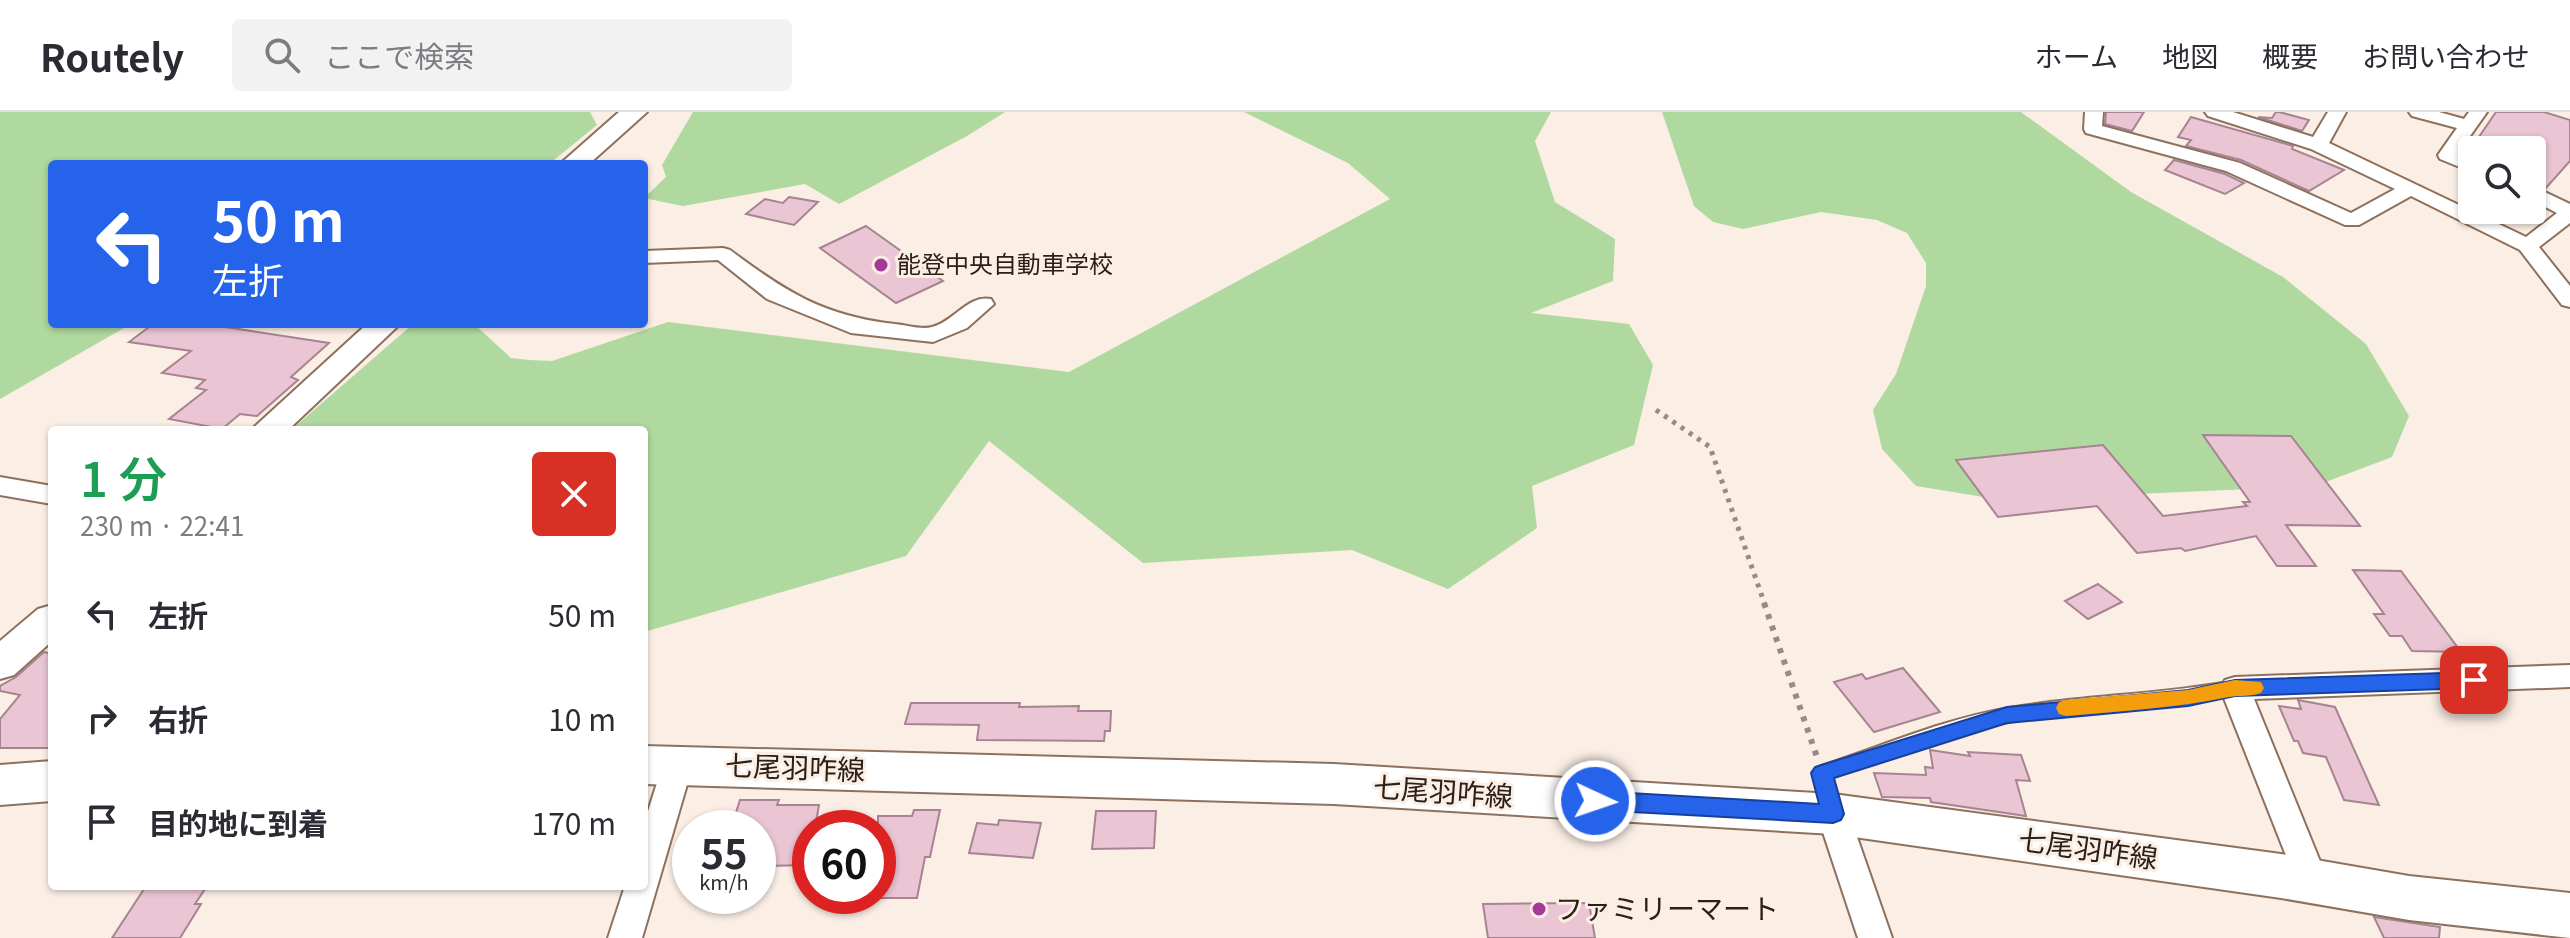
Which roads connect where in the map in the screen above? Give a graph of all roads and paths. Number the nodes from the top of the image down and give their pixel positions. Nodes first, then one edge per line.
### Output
1 (634, 112) edge
2 (2094, 112) edge
3 (2214, 112) edge
4 (2337, 112) edge
5 (2418, 112) edge
6 (2473, 119) edge
7 (2461, 136) edge
8 (2458, 140) edge
9 (2318, 145) junction
10 (578, 160) edge
11 (2458, 160) edge
12 (2411, 188) junction
13 (2546, 199) edge
14 (2570, 212) edge
15 (2527, 246) junction
16 (648, 257) edge
17 (2570, 300) edge
18 (983, 304) dead end
19 (381, 328) edge
20 (1656, 410) dead end
21 (272, 426) edge
22 (0, 486) edge
23 (48, 494) edge
24 (48, 622) edge
25 (0, 664) edge
26 (2570, 676) edge
27 (2235, 688) junction
28 (661, 765) edge
29 (48, 781) edge
30 (0, 785) edge
31 (1828, 793) junction
32 (648, 851) edge
33 (2312, 881) junction
34 (640, 890) edge
35 (2570, 916) edge
36 (625, 938) edge
37 (1875, 938) edge

1 - 10 street
2 - 12 street
3 - 9 street
4 - 9 street
5 - 6 street
6 - 7 street
8 - 11 street
9 - 12 street
12 - 15 street
13 - 14 street
14 - 15 street
15 - 17 street
16 - 18 street
19 - 21 street
20 - 31 path
22 - 23 street
24 - 25 street
26 - 27 street
27 - 31 lane
27 - 33 street
28 - 31 main road, 七尾羽咋線
28 - 32 street
29 - 30 main road
31 - 33 main road, 七尾羽咋線
31 - 37 street
33 - 35 main road, 七尾羽咋線
34 - 36 street

